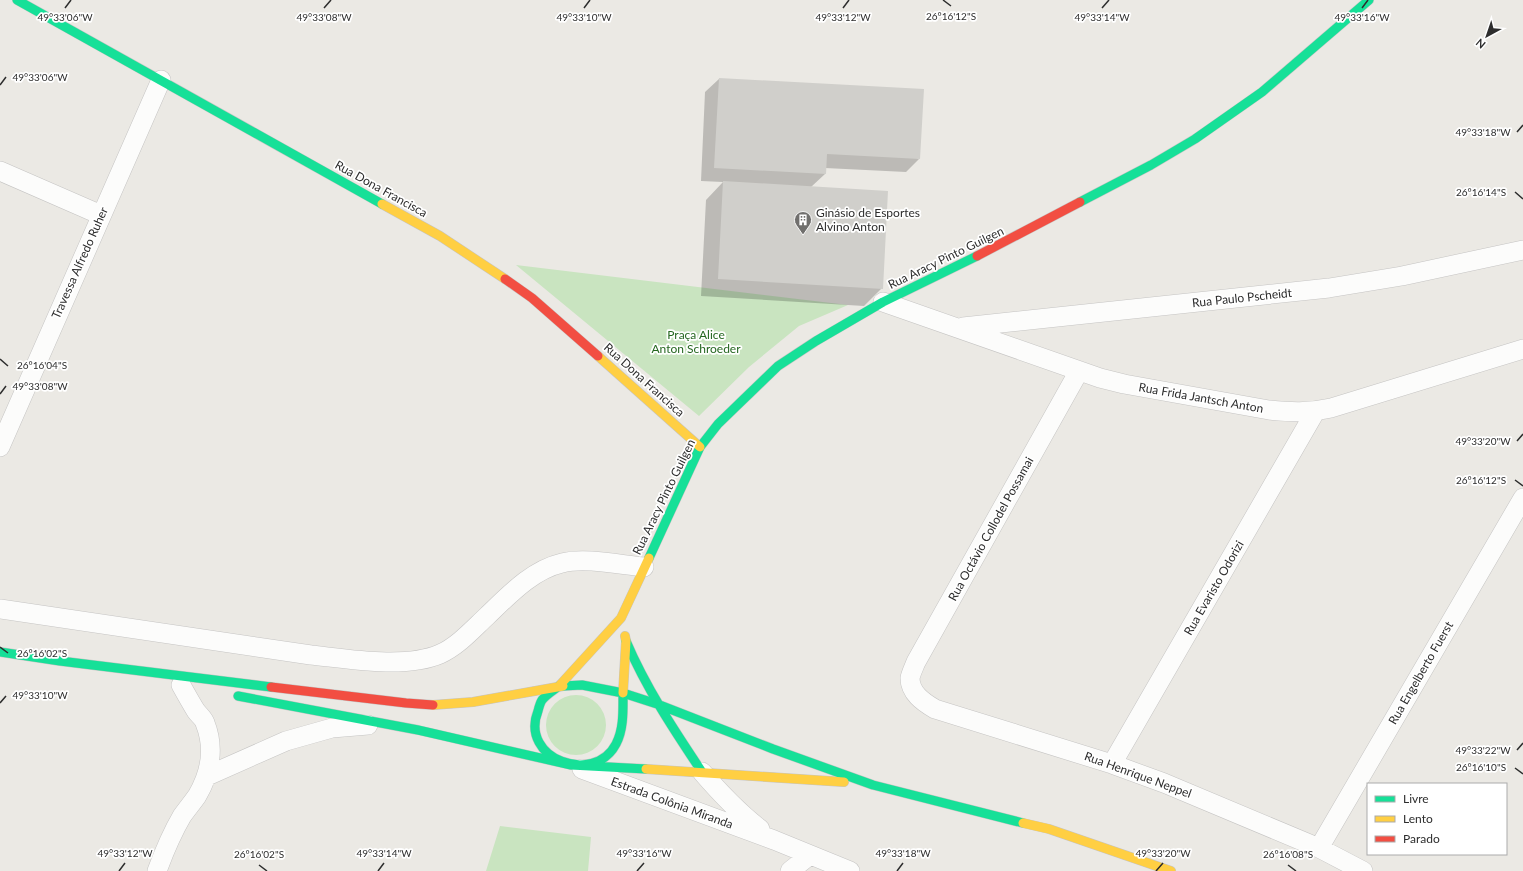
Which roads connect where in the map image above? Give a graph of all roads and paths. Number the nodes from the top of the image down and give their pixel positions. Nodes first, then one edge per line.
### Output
1 (17, 0) edge
2 (1370, 0) edge
3 (161, 80) junction
4 (0, 170) edge
5 (101, 215) junction
6 (1523, 250) edge
7 (883, 302) junction
8 (958, 328) junction
9 (1523, 349) edge
10 (1079, 371) junction
11 (1315, 412) junction
12 (0, 446) edge
13 (700, 447) junction
14 (1523, 498) edge
15 (644, 567) junction
16 (0, 609) edge
17 (622, 618) junction
18 (626, 641) junction
19 (0, 652) edge
20 (60, 661) junction
21 (188, 686) joint
22 (559, 686) junction
23 (912, 688) joint
24 (622, 692) junction
25 (227, 694) dead end
26 (657, 704) junction
27 (382, 723) junction
28 (1112, 764) junction
29 (571, 765) junction
30 (702, 772) junction
31 (207, 776) junction
32 (873, 785) junction
33 (774, 840) junction
34 (1319, 848) junction
35 (810, 855) junction
36 (157, 871) edge
37 (790, 871) edge
38 (850, 871) edge
39 (1171, 871) edge
40 (1363, 871) edge

1 - 3 main road, Rua Dona Francisca
2 - 7 main road, Rua Aracy Pinto Guilgen
3 - 5 street, Travessa Alfredo Ruher
3 - 13 main road, Rua Dona Francisca
4 - 5 street
5 - 12 street, Travessa Alfredo Ruher
6 - 8 street, Rua Paulo Pscheidt
7 - 8 street, Rua Frida Jantsch Anton
7 - 13 main road, Rua Aracy Pinto Guilgen
8 - 10 street, Rua Frida Jantsch Anton
9 - 11 street, Rua Frida Jantsch Anton
10 - 11 street, Rua Frida Jantsch Anton
10 - 23 street, Rua Octávio Collodel Possamai
11 - 28 street, Rua Evaristo Odorizi
13 - 15 main road, Rua Aracy Pinto Guilgen
14 - 34 street, Rua Engelberto Fuerst
15 - 16 street
15 - 17 main road, Rua Aracy Pinto Guilgen
17 - 18 main road
17 - 22 main road, Rua Aracy Pinto Guilgen
18 - 24 main road
18 - 26 main road
19 - 20 main road
20 - 21 main road
20 - 22 main road
21 - 31 street
22 - 24 main road
22 - 29 main road
23 - 28 street, Rua Henrique Neppel
24 - 26 main road
24 - 29 main road
25 - 27 main road
26 - 30 main road
26 - 32 main road
27 - 29 main road
27 - 31 street
28 - 34 street, Rua Henrique Neppel
29 - 30 main road
29 - 33 street, Estrada Colônia Miranda
30 - 32 main road
30 - 33 street, Estrada Colônia Miranda
31 - 36 street
32 - 39 main road
33 - 35 street, Estrada Colônia Miranda
34 - 40 street, Rua Henrique Neppel
35 - 37 street
35 - 38 street, Estrada Colônia Miranda

